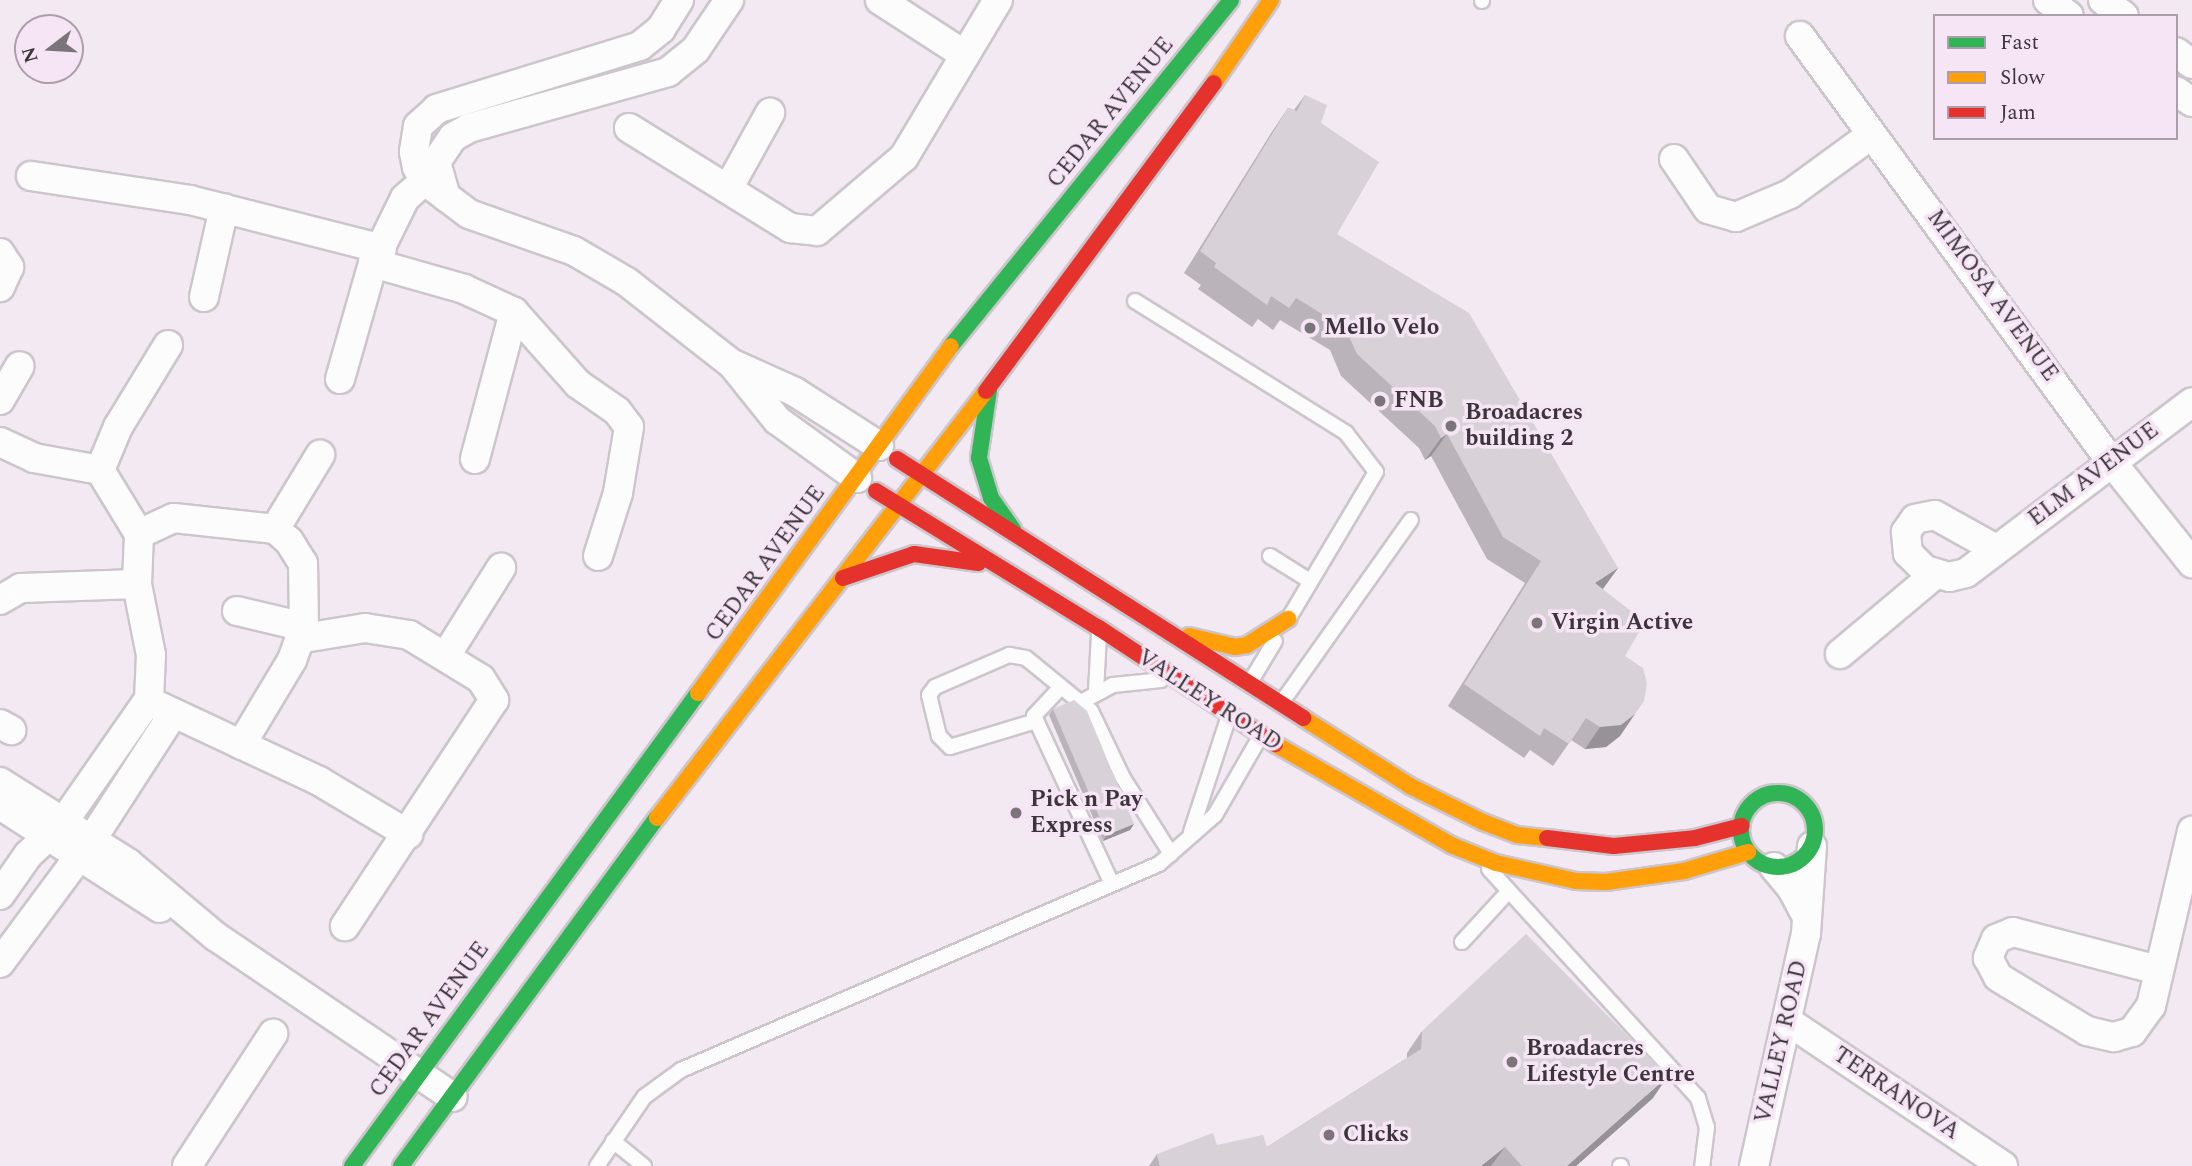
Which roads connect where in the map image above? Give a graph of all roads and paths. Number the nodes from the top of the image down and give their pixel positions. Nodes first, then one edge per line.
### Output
1 (679, 0) edge
2 (729, 0) edge
3 (880, 0) edge
4 (999, 0) edge
5 (1231, 0) edge
6 (1271, 0) edge
7 (2048, 0) edge
8 (2103, 0) edge
9 (2066, 14) edge
10 (2121, 14) edge
11 (1800, 36) dead end
12 (965, 55) junction
13 (601, 58) junction
14 (609, 92) junction
15 (770, 113) dead end
16 (629, 128) dead end
17 (1871, 135) junction
18 (1674, 159) dead end
19 (31, 176) dead end
20 (436, 183) junction
21 (729, 187) junction
22 (224, 208) junction
23 (0, 253) edge
24 (377, 256) junction
25 (0, 287) edge
26 (204, 297) dead end
27 (1135, 301) dead end
28 (514, 312) junction
29 (168, 345) dead end
30 (732, 365) junction
31 (20, 366) dead end
32 (340, 379) dead end
33 (990, 384) junction
34 (0, 400) edge
35 (2192, 402) edge
36 (0, 442) edge
37 (879, 446) junction
38 (320, 455) dead end
39 (475, 459) dead end
40 (2110, 460) junction
41 (100, 470) junction
42 (918, 474) junction
43 (857, 478) junction
44 (897, 504) junction
45 (1411, 520) dead end
46 (275, 529) junction
47 (139, 534) junction
48 (1019, 539) junction
49 (1996, 549) junction
50 (598, 556) dead end
51 (1270, 556) dead end
52 (2192, 563) edge
53 (990, 565) junction
54 (501, 568) dead end
55 (1934, 575) junction
56 (843, 578) junction
57 (1310, 581) junction
58 (137, 584) junction
59 (0, 600) edge
60 (237, 611) dead end
61 (1287, 620) junction
62 (1099, 628) junction
63 (304, 632) junction
64 (1174, 632) junction
65 (447, 654) junction
66 (1840, 654) dead end
67 (1176, 680) junction
68 (1060, 688) junction
69 (1096, 691) junction
70 (149, 699) junction
71 (1239, 699) junction
72 (1083, 701) junction
73 (173, 714) junction
74 (1271, 719) junction
75 (1036, 721) junction
76 (241, 745) junction
77 (89, 780) junction
78 (2, 791) edge
79 (1483, 822) junction
80 (1741, 825) junction
81 (56, 830) junction
82 (2192, 831) edge
83 (408, 834) junction
84 (1190, 834) junction
85 (1812, 846) junction
86 (85, 848) junction
87 (1748, 852) junction
88 (1171, 854) junction
89 (1477, 855) junction
90 (1774, 867) junction
91 (107, 876) junction
92 (56, 882) junction
93 (1112, 884) junction
94 (1508, 892) junction
95 (0, 895) edge
96 (1807, 917) junction
97 (345, 926) dead end
98 (215, 936) junction
99 (1462, 942) dead end
100 (0, 963) edge
101 (2158, 970) junction
102 (1789, 1022) junction
103 (273, 1034) dead end
104 (418, 1073) junction
105 (453, 1097) junction
106 (613, 1141) junction
107 (187, 1166) edge
108 (352, 1166) edge
109 (401, 1166) edge
110 (597, 1166) edge
111 (644, 1166) edge
112 (1702, 1166) edge
113 (1754, 1166) edge
114 (2003, 1166) edge

1 - 13 street
2 - 14 street
3 - 12 street
4 - 12 street
5 - 37 main road, CEDAR AVENUE
6 - 33 main road
7 - 9 street
8 - 10 street
11 - 17 street, MIMOSA AVENUE
12 - 21 street
13 - 14 street
13 - 20 street
14 - 20 street
15 - 21 street
16 - 21 street
17 - 18 street
17 - 40 street, MIMOSA AVENUE
19 - 22 street
20 - 24 street
20 - 30 street, VALLEY ROAD
22 - 24 street
22 - 26 street
23 - 25 street
24 - 28 street
24 - 32 street
27 - 57 lane
28 - 39 street
28 - 50 street
29 - 41 street
30 - 37 street, VALLEY ROAD
30 - 43 street, VALLEY ROAD
31 - 34 street
33 - 42 main road
33 - 48 main road
35 - 40 street, ELM AVENUE
36 - 41 street
37 - 42 main road, VALLEY ROAD
37 - 43 main road, CEDAR AVENUE
38 - 46 street
40 - 49 street, ELM AVENUE
40 - 52 street, MIMOSA AVENUE
41 - 47 street
42 - 44 main road
42 - 48 main road, VALLEY ROAD
43 - 44 main road, VALLEY ROAD
43 - 104 main road, CEDAR AVENUE
44 - 53 main road, VALLEY ROAD
44 - 56 main road
45 - 74 lane
46 - 47 street
46 - 63 street
47 - 58 street
48 - 64 main road, VALLEY ROAD
49 - 55 street, ELM AVENUE
49 - 55 street
51 - 57 lane
53 - 56 main road
53 - 62 main road, VALLEY ROAD
54 - 65 street
55 - 66 street
56 - 105 main road
57 - 61 lane
58 - 59 street
58 - 70 street
60 - 63 street
61 - 64 main road
61 - 71 lane
62 - 67 main road, VALLEY ROAD
62 - 69 lane
63 - 65 street
63 - 76 street
64 - 71 main road, VALLEY ROAD
65 - 83 street
67 - 69 lane
67 - 71 main road, VALLEY ROAD
68 - 72 lane
68 - 75 lane
68 - 75 lane
69 - 72 lane
70 - 73 street
70 - 77 street
71 - 74 main road, VALLEY ROAD
71 - 74 main road, VALLEY ROAD
71 - 84 lane
72 - 88 lane
73 - 76 street
73 - 86 street
74 - 79 main road, VALLEY ROAD
74 - 84 lane
74 - 89 main road, VALLEY ROAD
75 - 93 lane
76 - 83 street
77 - 78 street
77 - 81 street
78 - 81 street
79 - 80 main road, VALLEY ROAD
79 - 89 main road
80 - 85 main road
80 - 87 main road
81 - 86 street
81 - 95 street
82 - 101 street
83 - 97 street
84 - 88 lane
85 - 90 main road
85 - 96 street, VALLEY ROAD
86 - 91 street
86 - 92 street
86 - 98 street
87 - 89 main road, VALLEY ROAD
87 - 90 main road
88 - 93 lane
89 - 94 lane
90 - 96 street
91 - 92 street
91 - 98 street
92 - 100 street
93 - 106 lane
94 - 99 lane
94 - 112 lane
96 - 102 street, VALLEY ROAD
98 - 104 street
101 - 101 street
102 - 113 street, VALLEY ROAD
102 - 114 street, TERRANOVA
103 - 107 street
104 - 105 street
104 - 108 main road, CEDAR AVENUE
105 - 109 main road
106 - 110 lane
106 - 111 lane

